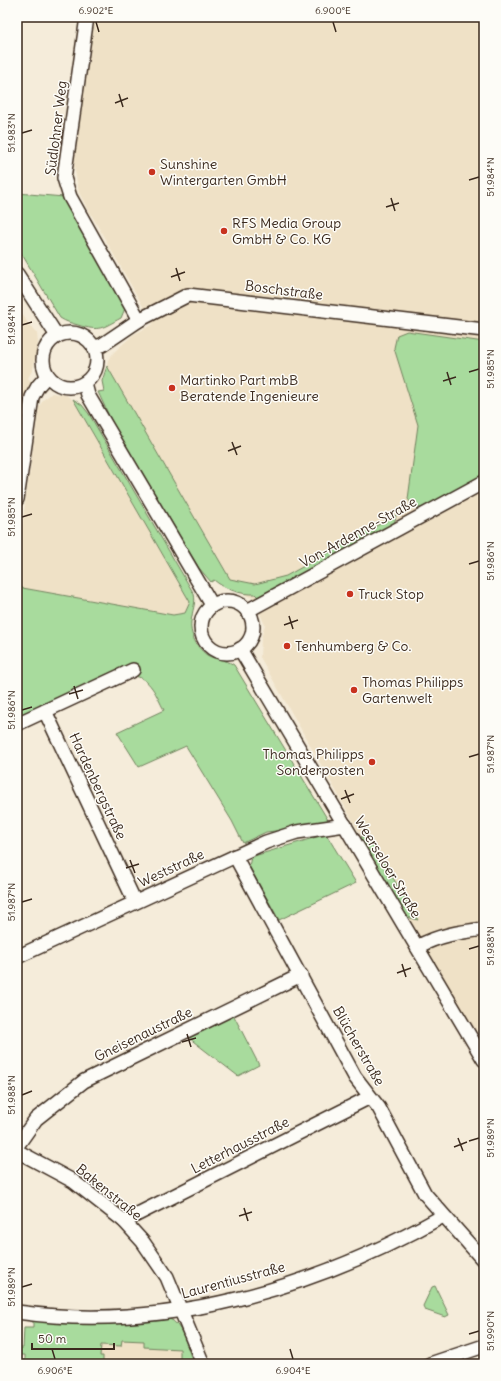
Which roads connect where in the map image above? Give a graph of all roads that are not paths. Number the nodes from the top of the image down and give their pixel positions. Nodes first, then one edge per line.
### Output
1 (87, 17) edge
2 (17, 274) edge
3 (139, 320) junction
4 (484, 330) edge
5 (56, 336) junction
6 (94, 347) junction
7 (48, 376) junction
8 (85, 384) junction
9 (484, 482) edge
10 (17, 499) edge
11 (212, 605) junction
12 (247, 611) junction
13 (240, 649) junction
14 (133, 670) dead end
15 (45, 711) junction
16 (17, 724) edge
17 (345, 825) junction
18 (235, 856) junction
19 (135, 902) junction
20 (484, 929) edge
21 (417, 947) junction
22 (17, 957) edge
23 (302, 975) junction
24 (484, 1060) edge
25 (370, 1097) junction
26 (17, 1146) edge
27 (17, 1151) edge
28 (443, 1216) junction
29 (124, 1221) junction
30 (484, 1261) edge
31 (181, 1310) junction
32 (17, 1312) edge
33 (484, 1346) edge
34 (203, 1364) edge
35 (430, 1364) edge

1 - 3 street, Südlohner Weg
2 - 5 street
3 - 4 street, Boschstraße
3 - 6 street, Boschstraße
5 - 6 street
5 - 7 street
6 - 8 street
7 - 8 street
7 - 10 street
8 - 11 street
9 - 12 street, Von-Ardenne-Straße
11 - 12 street
11 - 13 street
12 - 13 street
13 - 17 street, Weerseloer Straße
14 - 15 street
15 - 16 street
15 - 19 street, Hardenbergstraße
17 - 18 street, Weststraße
17 - 21 street, Weerseloer Straße
18 - 19 street, Weststraße
18 - 23 street, Blücherstraße
19 - 22 street, Weststraße
20 - 21 street
21 - 24 street, Weerseloer Straße
23 - 25 street, Blücherstraße
23 - 26 street, Gneisenaustraße
25 - 28 street, Blücherstraße
25 - 29 street, Letterhausstraße
27 - 29 street, Bakenstraße
28 - 30 street, Blücherstraße
28 - 31 street, Laurentiusstraße
29 - 31 street, Bakenstraße
31 - 32 street, Laurentiusstraße
31 - 34 street, Bakenstraße
33 - 35 street

